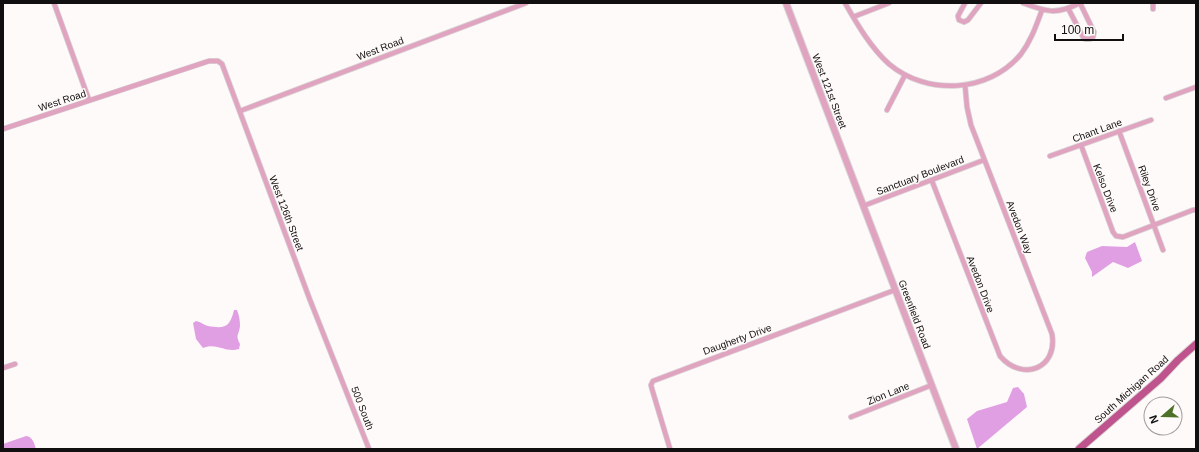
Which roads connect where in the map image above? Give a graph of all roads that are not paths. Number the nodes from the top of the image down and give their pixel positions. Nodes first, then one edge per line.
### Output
1 (54, 3) edge
2 (526, 3) edge
3 (786, 3) edge
4 (845, 3) edge
5 (889, 3) edge
6 (965, 3) edge
7 (981, 3) edge
8 (1023, 3) edge
9 (1080, 3) edge
10 (1153, 3) edge
11 (1068, 8) junction
12 (1153, 9) dead end
13 (1042, 10) junction
14 (853, 17) junction
15 (218, 61) joint
16 (905, 75) junction
17 (965, 85) junction
18 (1196, 87) edge
19 (1166, 98) dead end
20 (89, 100) junction
21 (887, 110) dead end
22 (240, 111) junction
23 (1151, 120) dead end
24 (3, 129) edge
25 (1119, 132) junction
26 (1081, 145) junction
27 (1050, 156) dead end
28 (984, 160) junction
29 (932, 180) junction
30 (855, 186) joint
31 (863, 206) junction
32 (1196, 210) edge
33 (1154, 225) junction
34 (1163, 250) dead end
35 (895, 290) junction
36 (1196, 344) edge
37 (15, 364) dead end
38 (3, 368) edge
39 (1035, 369) joint
40 (339, 373) joint
41 (932, 385) junction
42 (851, 418) dead end
43 (369, 449) edge
44 (670, 449) edge
45 (956, 449) edge
46 (1079, 449) edge

1 - 20 street
2 - 22 street, West Road
3 - 30 street, West 121st Street
4 - 14 street
5 - 14 street
6 - 7 street
8 - 13 street
9 - 11 street
9 - 11 street
10 - 12 street
11 - 13 street
13 - 17 street
14 - 16 street
15 - 20 street, West Road
15 - 22 street, West 126th Street
16 - 17 street
16 - 21 street
17 - 28 street, Avedon Way
18 - 19 street
20 - 24 street, West Road
22 - 40 street, West 126th Street
23 - 25 street, Chant Lane
25 - 26 street, Chant Lane
25 - 33 street, Riley Drive
26 - 27 street, Chant Lane
26 - 33 street, Kelso Drive
28 - 29 street, Sanctuary Boulevard
28 - 39 street, Avedon Way
29 - 31 street, Sanctuary Boulevard
29 - 39 street, Avedon Drive
30 - 31 street, Greenfield Road
31 - 35 street, Greenfield Road
32 - 33 street
33 - 34 street, Riley Drive
35 - 41 street, Greenfield Road
35 - 44 street, Daugherty Drive
36 - 46 main road, South Michigan Road
37 - 38 street
40 - 43 street, 500 South
41 - 42 street, Zion Lane
41 - 45 street, Greenfield Road

